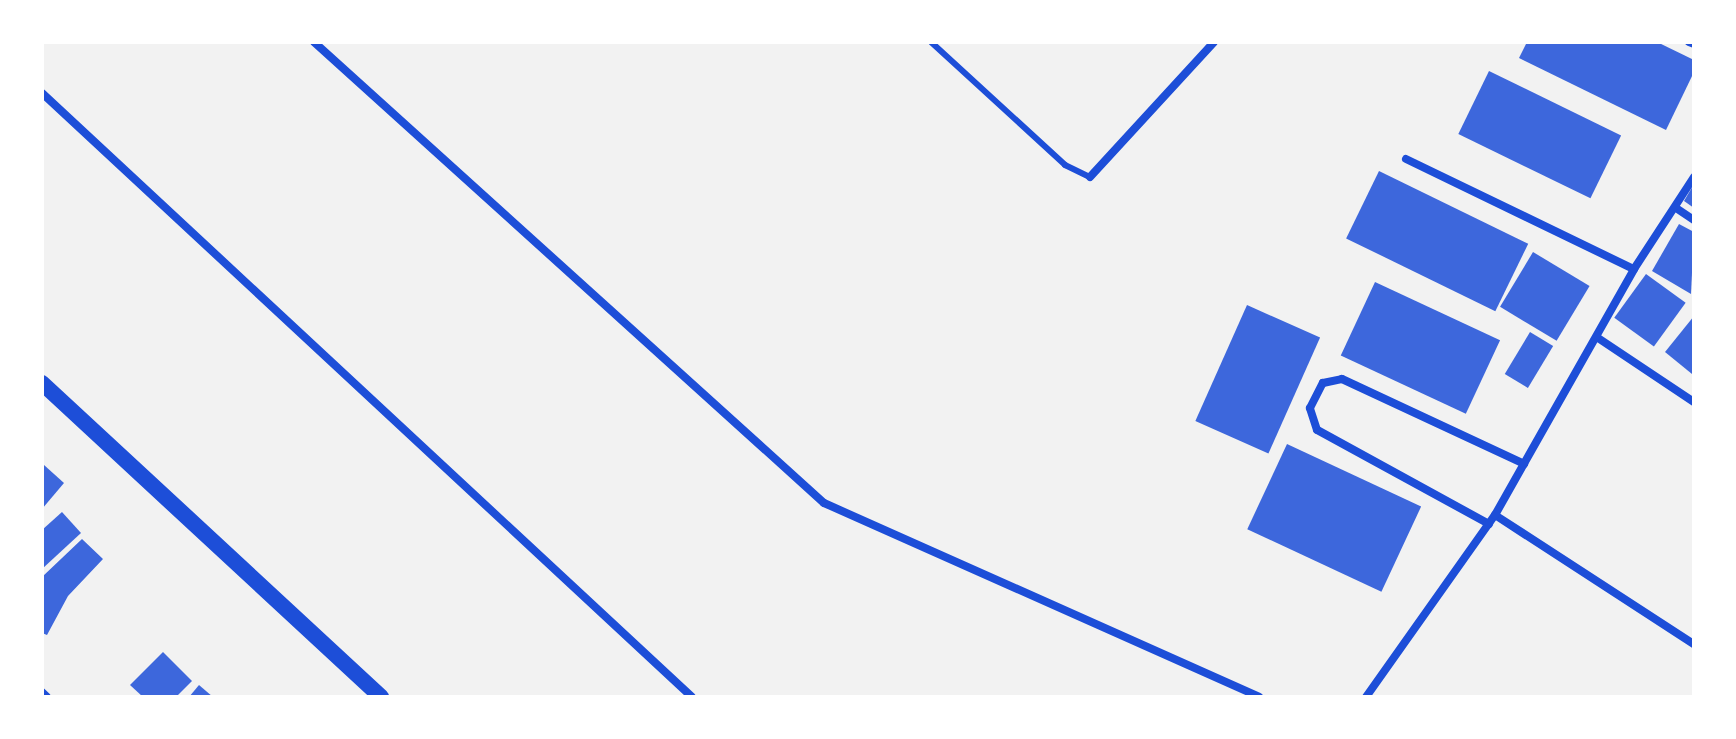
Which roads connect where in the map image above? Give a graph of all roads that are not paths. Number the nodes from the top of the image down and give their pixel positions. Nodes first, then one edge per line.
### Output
1 (314, 42) edge
2 (931, 42) edge
3 (1214, 42) edge
4 (42, 93) edge
5 (1406, 159) dead end
6 (1090, 177) joint
7 (1694, 177) edge
8 (1676, 208) junction
9 (1694, 220) edge
10 (1634, 269) junction
11 (1598, 338) junction
12 (42, 383) edge
13 (1694, 402) edge
14 (1524, 464) junction
15 (1495, 515) junction
16 (1489, 524) junction
17 (1694, 644) edge
18 (42, 692) edge
19 (47, 697) edge
20 (381, 697) edge
21 (692, 697) edge
22 (1259, 697) edge
23 (1366, 697) edge

1 - 22 street
2 - 6 lane
3 - 6 street
4 - 21 street
5 - 10 street
7 - 8 street
8 - 9 street
8 - 10 street
10 - 11 street
11 - 13 street
11 - 14 street
12 - 20 main road
14 - 15 street
14 - 16 street
15 - 16 street
15 - 17 street
16 - 23 street
18 - 19 street

